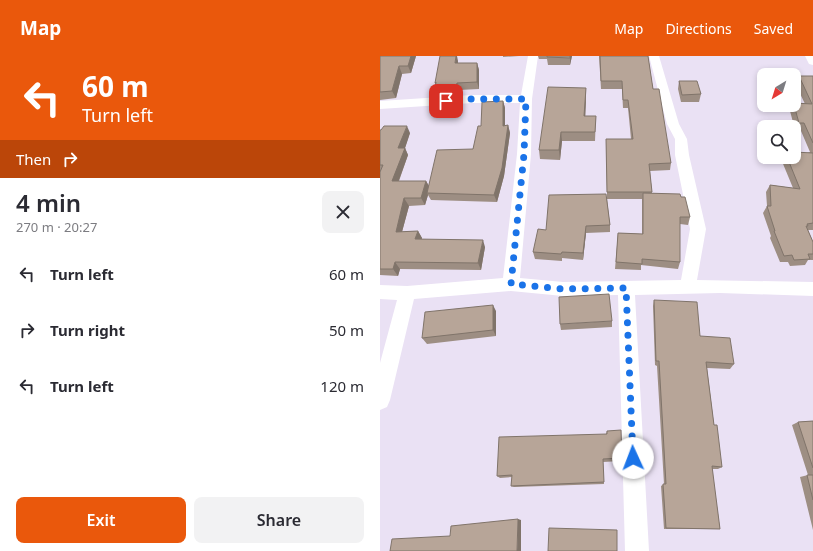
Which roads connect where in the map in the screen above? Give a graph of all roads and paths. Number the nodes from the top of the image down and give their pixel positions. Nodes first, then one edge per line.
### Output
1 (533, 56) edge
2 (654, 56) edge
3 (810, 56) edge
4 (813, 62) edge
5 (526, 99) junction
6 (380, 105) edge
7 (511, 284) junction
8 (688, 287) junction
9 (626, 288) junction
10 (813, 289) edge
11 (380, 292) edge
12 (407, 293) junction
13 (380, 400) edge
14 (637, 551) edge

1 - 5 street
2 - 8 street
3 - 4 street
5 - 6 street
5 - 7 street
7 - 9 street
7 - 12 street
8 - 9 street
8 - 10 street
9 - 14 street
11 - 12 street
12 - 13 street

